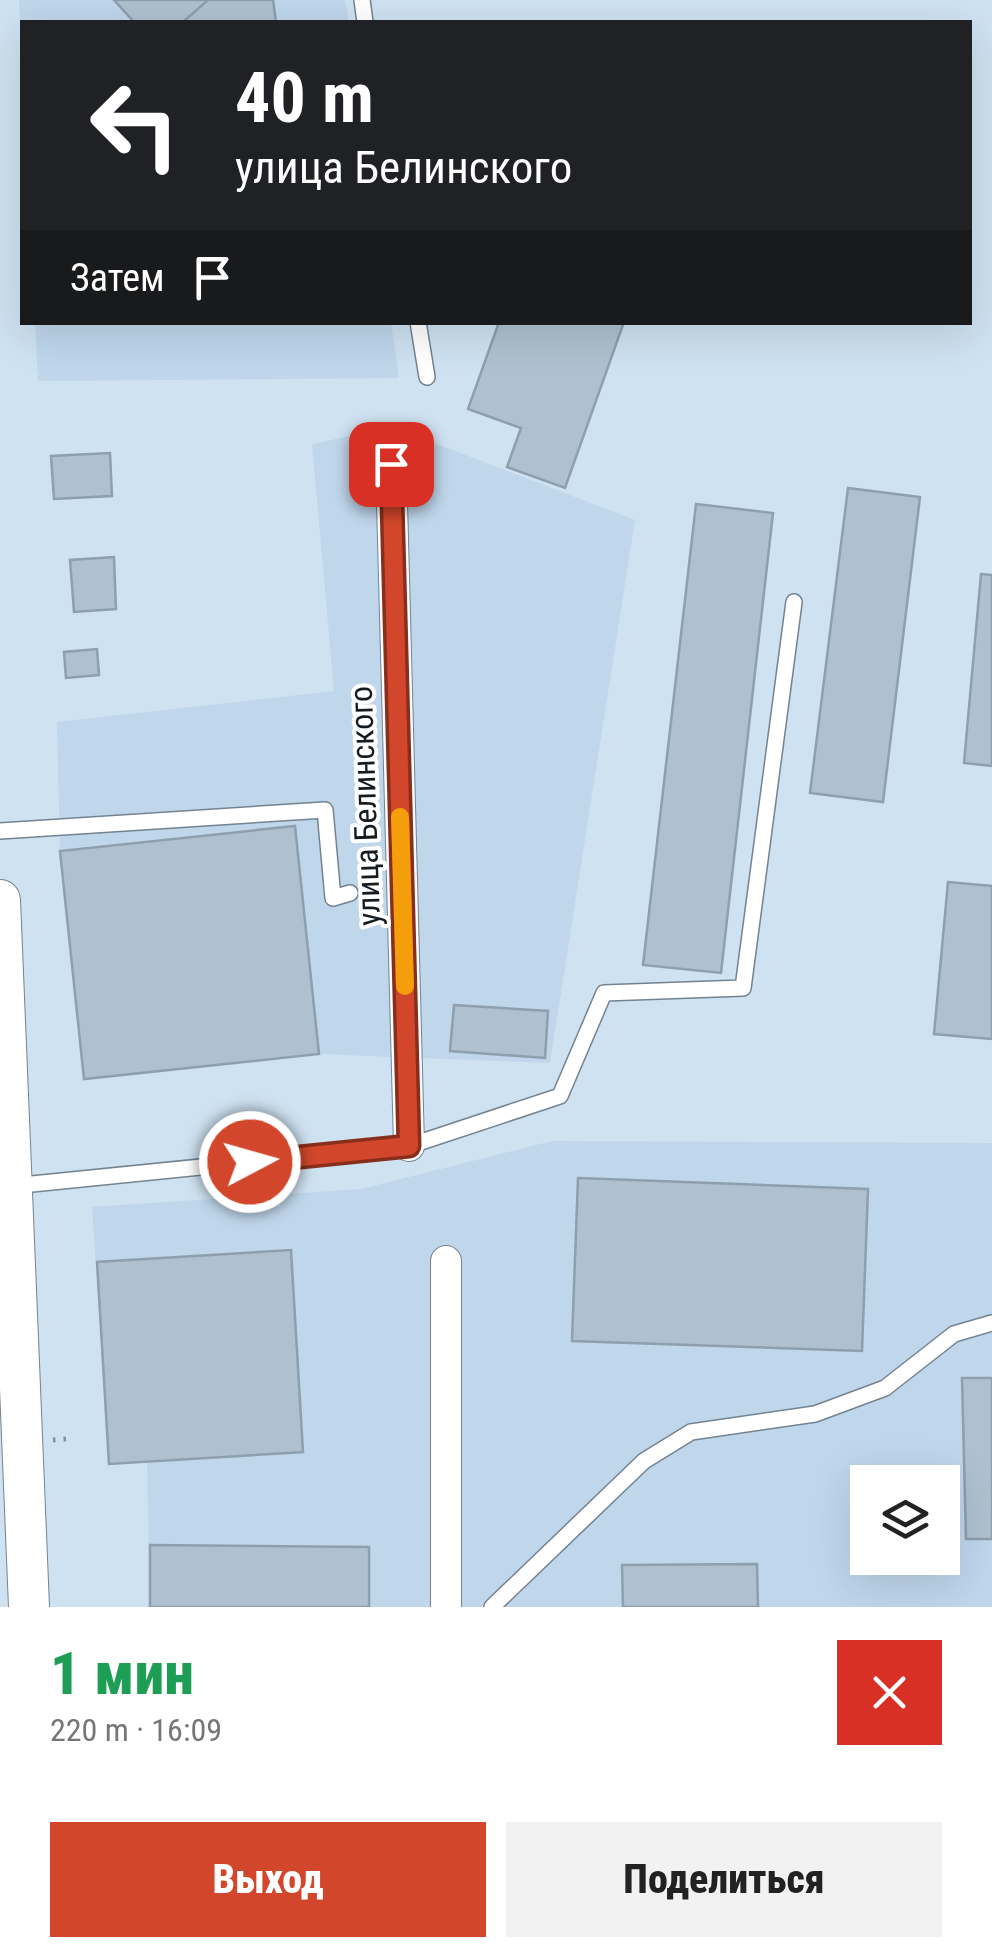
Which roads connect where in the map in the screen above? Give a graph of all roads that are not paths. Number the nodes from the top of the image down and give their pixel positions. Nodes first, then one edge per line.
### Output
1 (418, 325) edge
2 (427, 378) dead end
3 (391, 464) dead end
4 (794, 602) dead end
5 (0, 831) edge
6 (350, 893) dead end
7 (0, 900) edge
8 (4, 1094) edge
9 (409, 1146) junction
10 (12, 1186) junction
11 (446, 1261) dead end
12 (992, 1323) edge
13 (13, 1497) edge
14 (29, 1607) edge
15 (446, 1607) edge
16 (492, 1607) edge

1 - 2 lane
3 - 9 street, улица Белинского
4 - 9 lane
5 - 6 lane
7 - 8 main road
8 - 10 main road
9 - 10 lane
10 - 13 main road
11 - 15 street
12 - 16 lane
13 - 14 main road

